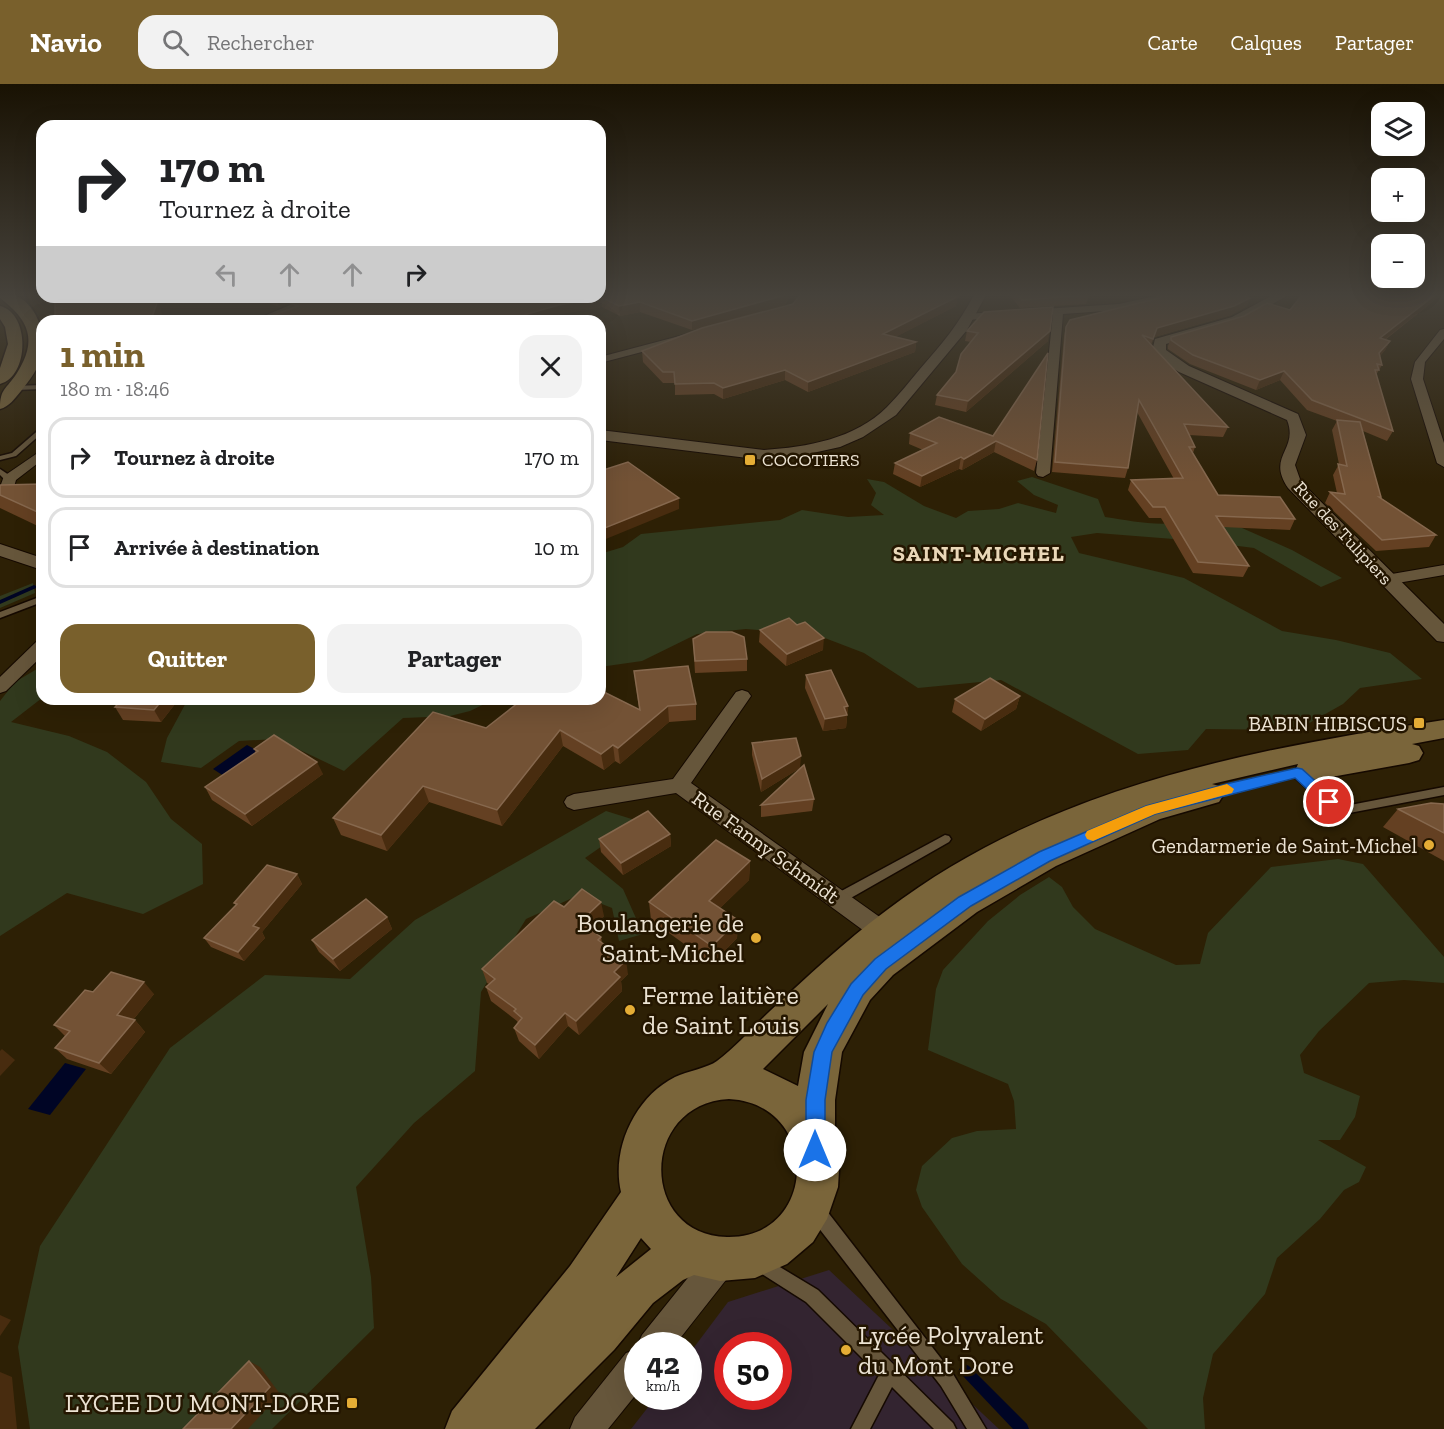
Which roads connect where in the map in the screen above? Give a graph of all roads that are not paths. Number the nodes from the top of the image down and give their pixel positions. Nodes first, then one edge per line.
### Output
1 (14, 358) edge
2 (34, 358) edge
3 (937, 358) edge
4 (1054, 358) edge
5 (1165, 358) edge
6 (1424, 358) edge
7 (0, 380) edge
8 (36, 387) edge
9 (15, 388) junction
10 (0, 404) edge
11 (36, 435) edge
12 (606, 436) edge
13 (0, 458) edge
14 (36, 459) edge
15 (1444, 463) edge
16 (1043, 473) dead end
17 (7, 484) edge
18 (0, 550) edge
19 (36, 562) edge
20 (1444, 570) edge
21 (1386, 580) junction
22 (36, 601) edge
23 (0, 615) edge
24 (1444, 636) edge
25 (36, 652) edge
26 (0, 687) edge
27 (742, 696) dead end
28 (1444, 729) edge
29 (1444, 746) edge
30 (1297, 773) junction
31 (680, 785) junction
32 (1444, 791) edge
33 (574, 802) dead end
34 (945, 839) dead end
35 (838, 899) junction
36 (883, 932) junction
37 (726, 1079) junction
38 (815, 1150) junction
39 (644, 1196) junction
40 (811, 1205) junction
41 (722, 1257) junction
42 (664, 1332) edge
43 (890, 1373) junction
44 (624, 1382) edge
45 (470, 1429) edge
46 (500, 1429) edge
47 (586, 1429) edge
48 (860, 1429) edge
49 (947, 1429) edge
50 (977, 1429) edge

1 - 7 main road
2 - 9 main road
3 - 12 street
4 - 16 street
5 - 21 street, Rue des Tulipiers
6 - 15 street
8 - 9 lane
9 - 10 main road
11 - 13 lane
14 - 17 street
18 - 19 street
20 - 21 street
21 - 24 street, Rue des Tulipiers
22 - 23 lane
25 - 26 street
27 - 31 street, Rue Fanny Schmidt
28 - 36 main road
29 - 30 main road
30 - 32 lane
30 - 38 main road
31 - 33 street
31 - 35 street, Rue Fanny Schmidt
34 - 35 lane
35 - 36 street, Rue Fanny Schmidt
36 - 37 main road
37 - 38 main road
37 - 39 main road
38 - 40 main road
39 - 41 main road
39 - 45 main road
40 - 41 main road
40 - 50 lane
41 - 42 street
41 - 43 lane
41 - 46 main road
43 - 48 lane
43 - 49 lane
44 - 47 street

